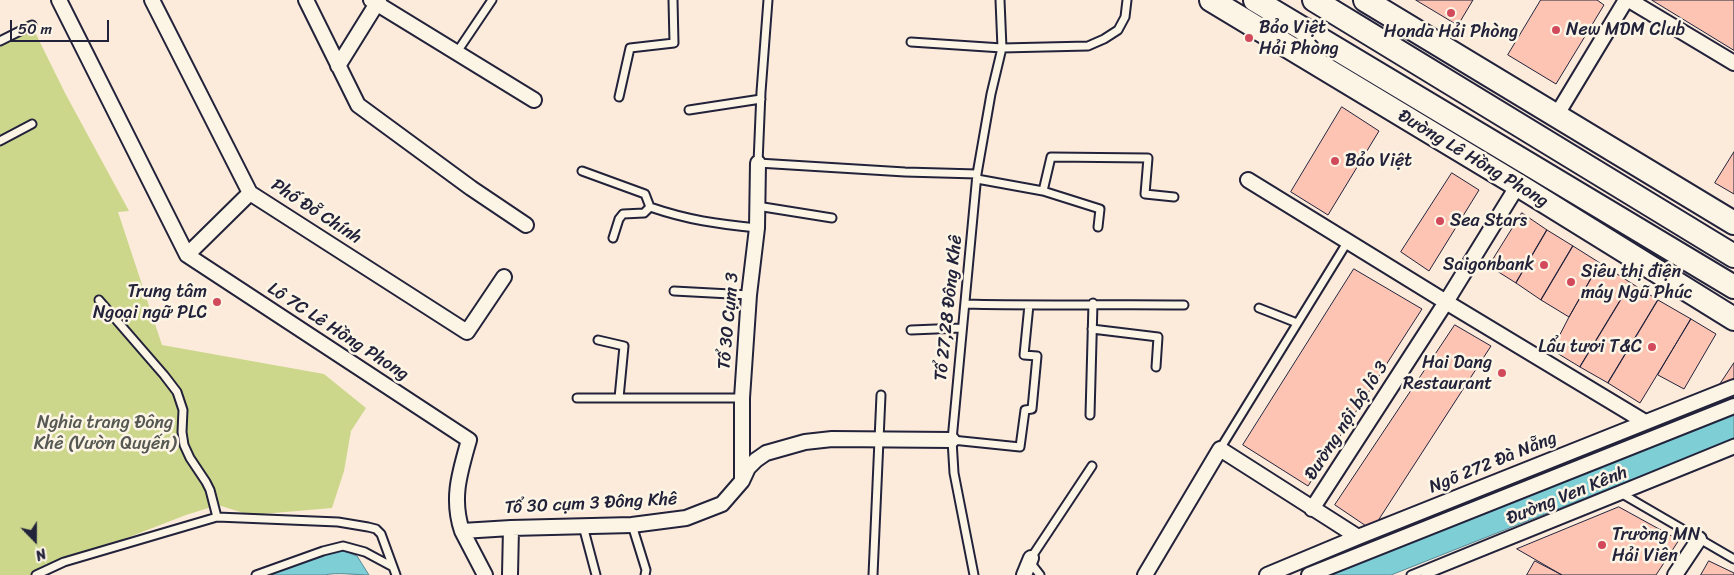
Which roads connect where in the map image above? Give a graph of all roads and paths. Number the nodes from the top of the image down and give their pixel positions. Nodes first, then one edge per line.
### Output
1 (59, 0) edge
2 (152, 0) edge
3 (306, 0) edge
4 (492, 0) edge
5 (673, 0) edge
6 (768, 0) edge
7 (1000, 0) edge
8 (1127, 0) edge
9 (1211, 0) edge
10 (1255, 0) edge
11 (1314, 0) edge
12 (1365, 0) edge
13 (1628, 0) edge
14 (376, 1) edge
15 (32, 25) dead end
16 (0, 42) edge
17 (911, 42) dead end
18 (1002, 48) junction
19 (457, 52) junction
20 (1734, 63) edge
21 (338, 66) junction
22 (620, 97) dead end
23 (760, 99) junction
24 (534, 100) dead end
25 (688, 110) dead end
26 (1556, 116) junction
27 (32, 124) dead end
28 (0, 141) edge
29 (758, 164) junction
30 (582, 171) dead end
31 (977, 176) junction
32 (1248, 180) dead end
33 (1518, 185) junction
34 (1043, 191) junction
35 (250, 192) junction
36 (1174, 197) dead end
37 (757, 206) junction
38 (650, 207) junction
39 (832, 218) dead end
40 (1734, 223) edge
41 (526, 225) dead end
42 (1098, 227) dead end
43 (757, 228) junction
44 (613, 238) dead end
45 (1348, 241) junction
46 (187, 255) junction
47 (1734, 256) edge
48 (504, 277) dead end
49 (1734, 287) edge
50 (674, 291) dead end
51 (749, 294) junction
52 (99, 300) dead end
53 (1446, 302) junction
54 (1094, 303) junction
55 (966, 304) junction
56 (1029, 305) junction
57 (1184, 305) dead end
58 (1259, 308) dead end
59 (1734, 319) edge
60 (1297, 323) junction
61 (962, 328) junction
62 (1092, 329) junction
63 (910, 330) dead end
64 (598, 340) dead end
65 (1156, 367) dead end
66 (1734, 387) edge
67 (881, 396) dead end
68 (577, 398) dead end
69 (619, 398) junction
70 (742, 398) junction
71 (1734, 406) edge
72 (1090, 415) dead end
73 (1645, 422) junction
74 (879, 440) junction
75 (952, 440) junction
76 (1734, 443) edge
77 (1220, 449) junction
78 (1734, 450) edge
79 (1092, 466) dead end
80 (742, 481) junction
81 (1624, 495) junction
82 (1312, 509) junction
83 (217, 517) junction
84 (632, 525) junction
85 (583, 526) junction
86 (511, 528) junction
87 (462, 531) junction
88 (1358, 537) junction
89 (1699, 539) junction
90 (1031, 558) junction
91 (1734, 559) edge
92 (393, 567) junction
93 (36, 575) edge
94 (256, 575) edge
95 (396, 575) edge
96 (485, 575) edge
97 (510, 575) edge
98 (596, 575) edge
99 (645, 575) edge
100 (873, 575) edge
101 (974, 575) edge
102 (1024, 575) edge
103 (1040, 575) edge
104 (1145, 575) edge
105 (1267, 575) edge
106 (1309, 575) edge
107 (1411, 575) edge
108 (1425, 575) edge
109 (1675, 575) edge

1 - 46 street
2 - 35 street, Phố Đỗ Chính
3 - 21 street
4 - 19 lane
5 - 22 lane
6 - 23 lane, Tổ 30 Cụm 3
7 - 18 lane, Tổ 27,28 Đông Khê
8 - 18 lane
9 - 33 main road, Đường Lê Hồng Phong
10 - 49 main road, Đường Lê Hồng Phong
11 - 47 main road
12 - 26 main road
13 - 20 street
13 - 26 street
14 - 19 street
14 - 21 street
15 - 16 lane
17 - 18 lane
18 - 31 lane, Tổ 27,28 Đông Khê
19 - 24 street
21 - 41 street
23 - 25 lane
23 - 29 lane, Tổ 30 Cụm 3
26 - 40 main road
27 - 28 lane
29 - 31 lane
29 - 37 street, Tổ 30 Cụm 3
30 - 38 lane
31 - 34 lane
31 - 55 lane, Tổ 27,28 Đông Khê
32 - 45 street
33 - 53 street, Đường nội bộ lô 3
33 - 59 main road, Đường Lê Hồng Phong
34 - 36 lane
34 - 42 lane
35 - 46 street
35 - 48 street, Phố Đỗ Chính
37 - 39 lane
37 - 43 street, Tổ 30 Cụm 3
38 - 43 lane
38 - 44 lane
43 - 51 street, Tổ 30 Cụm 3
45 - 53 street
45 - 60 lane
46 - 87 street, Lô 7C Lê Hồng Phong
50 - 51 lane
51 - 70 street, Tổ 30 Cụm 3
52 - 83 lane
53 - 73 street
53 - 82 street, Đường nội bộ lô 3
54 - 56 lane
54 - 57 lane
54 - 62 lane
55 - 56 lane
55 - 61 lane, Tổ 27,28 Đông Khê
56 - 75 lane
58 - 60 lane
60 - 77 lane
61 - 63 lane
61 - 75 lane, Tổ 27,28 Đông Khê
62 - 65 lane
62 - 72 lane
64 - 69 lane
66 - 73 street, Ngõ 272 Đà Nẵng
67 - 74 lane
68 - 69 lane
69 - 70 lane
70 - 80 street, Tổ 30 Cụm 3
71 - 106 street
73 - 88 street, Ngõ 272 Đà Nẵng
74 - 75 street, Tổ 30 cụm 3 Đông Khê
74 - 80 street, Tổ 30 cụm 3 Đông Khê
74 - 100 lane
75 - 101 lane
76 - 107 lane, Đường Ven Kênh
77 - 82 street, Đường nội bộ lô 3
77 - 104 street
78 - 81 lane, Đường Ven Kênh
79 - 90 lane
80 - 84 street, Tổ 30 cụm 3 Đông Khê
81 - 89 lane
81 - 108 lane, Đường Ven Kênh
82 - 88 street, Đường nội bộ lô 3
83 - 92 lane
83 - 93 lane
84 - 85 street, Tổ 30 cụm 3 Đông Khê
84 - 99 lane
85 - 86 street, Tổ 30 cụm 3 Đông Khê
85 - 98 lane
86 - 87 street, Tổ 30 cụm 3 Đông Khê
86 - 97 street
87 - 96 street
88 - 105 street, Ngõ 272 Đà Nẵng
89 - 91 lane
89 - 109 street
90 - 102 street
90 - 103 lane
92 - 94 lane
92 - 95 lane

